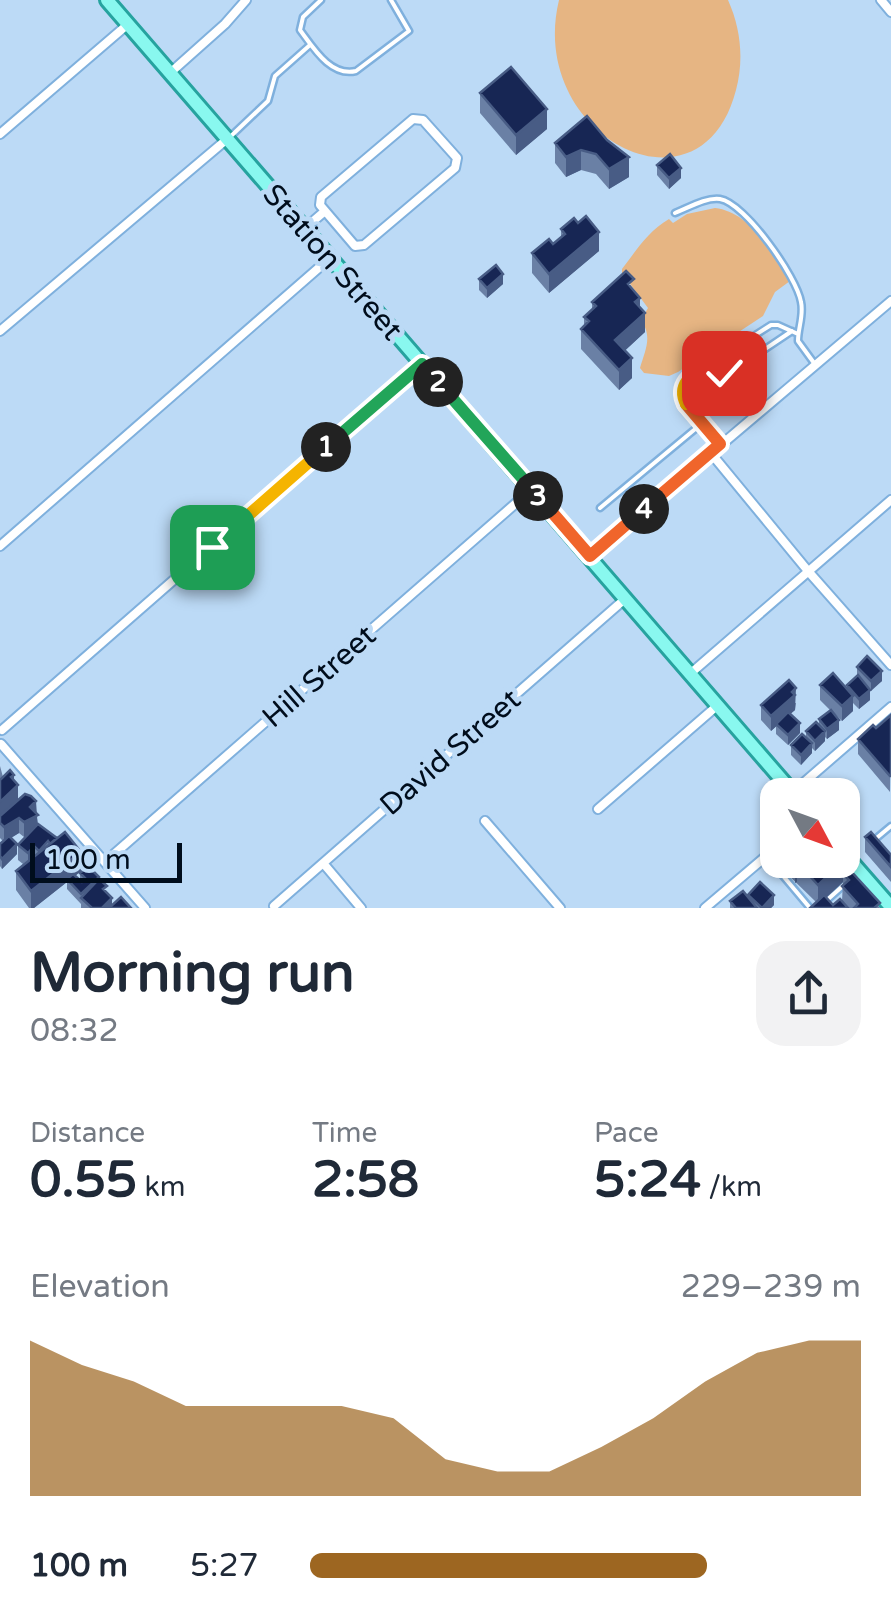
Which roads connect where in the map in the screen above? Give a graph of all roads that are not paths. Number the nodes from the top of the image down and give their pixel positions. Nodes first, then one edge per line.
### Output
1 (107, 0) edge
2 (246, 0) edge
3 (321, 0) edge
4 (391, 0) edge
5 (880, 0) edge
6 (891, 12) edge
7 (128, 25) junction
8 (311, 44) junction
9 (170, 73) junction
10 (0, 134) edge
11 (226, 140) junction
12 (325, 211) junction
13 (675, 213) dead end
14 (304, 229) junction
15 (330, 258) junction
16 (891, 302) edge
17 (0, 332) edge
18 (795, 332) junction
19 (422, 364) junction
20 (708, 364) junction
21 (816, 365) junction
22 (702, 423) junction
23 (720, 444) junction
24 (710, 452) junction
25 (532, 489) junction
26 (891, 500) edge
27 (600, 508) dead end
28 (0, 546) edge
29 (590, 556) junction
30 (808, 571) junction
31 (626, 598) junction
32 (891, 665) edge
33 (691, 673) junction
34 (718, 704) junction
35 (891, 707) edge
36 (1, 729) edge
37 (0, 744) edge
38 (781, 778) edge
39 (811, 778) edge
40 (598, 809) dead end
41 (485, 821) dead end
42 (891, 826) edge
43 (864, 849) edge
44 (760, 861) edge
45 (105, 862) junction
46 (322, 863) junction
47 (860, 872) edge
48 (785, 878) edge
49 (846, 884) edge
50 (274, 906) edge
51 (891, 907) edge
52 (145, 908) edge
53 (361, 908) edge
54 (560, 908) edge
55 (705, 908) edge
56 (810, 908) edge
57 (818, 908) edge

1 - 7 main road, Station Street
2 - 9 street
3 - 8 lane
4 - 8 lane
5 - 6 street
7 - 9 main road, Station Street
7 - 10 street
8 - 11 lane
9 - 11 main road, Station Street
11 - 14 main road, Station Street
11 - 17 street
12 - 12 street
12 - 14 street
13 - 18 lane
14 - 15 main road, Station Street
15 - 19 main road, Station Street
15 - 28 street
16 - 21 street
18 - 20 lane
18 - 20 lane
18 - 21 lane
19 - 25 main road, Station Street
19 - 36 street
20 - 22 lane
21 - 23 street
22 - 23 lane
22 - 27 lane
23 - 24 street
24 - 29 street
24 - 30 street
25 - 29 main road, Station Street
25 - 45 street, Hill Street
26 - 30 street
29 - 31 main road, Station Street
30 - 32 street
30 - 33 street
31 - 33 main road, Station Street
31 - 46 street, David Street
33 - 34 main road, Station Street
34 - 38 main road, Station Street
34 - 40 street
35 - 39 street
36 - 37 street
37 - 45 street
41 - 54 street
42 - 43 lane
44 - 55 street
45 - 52 street
46 - 50 street, David Street
46 - 53 street
47 - 51 main road
48 - 56 lane
49 - 57 lane

